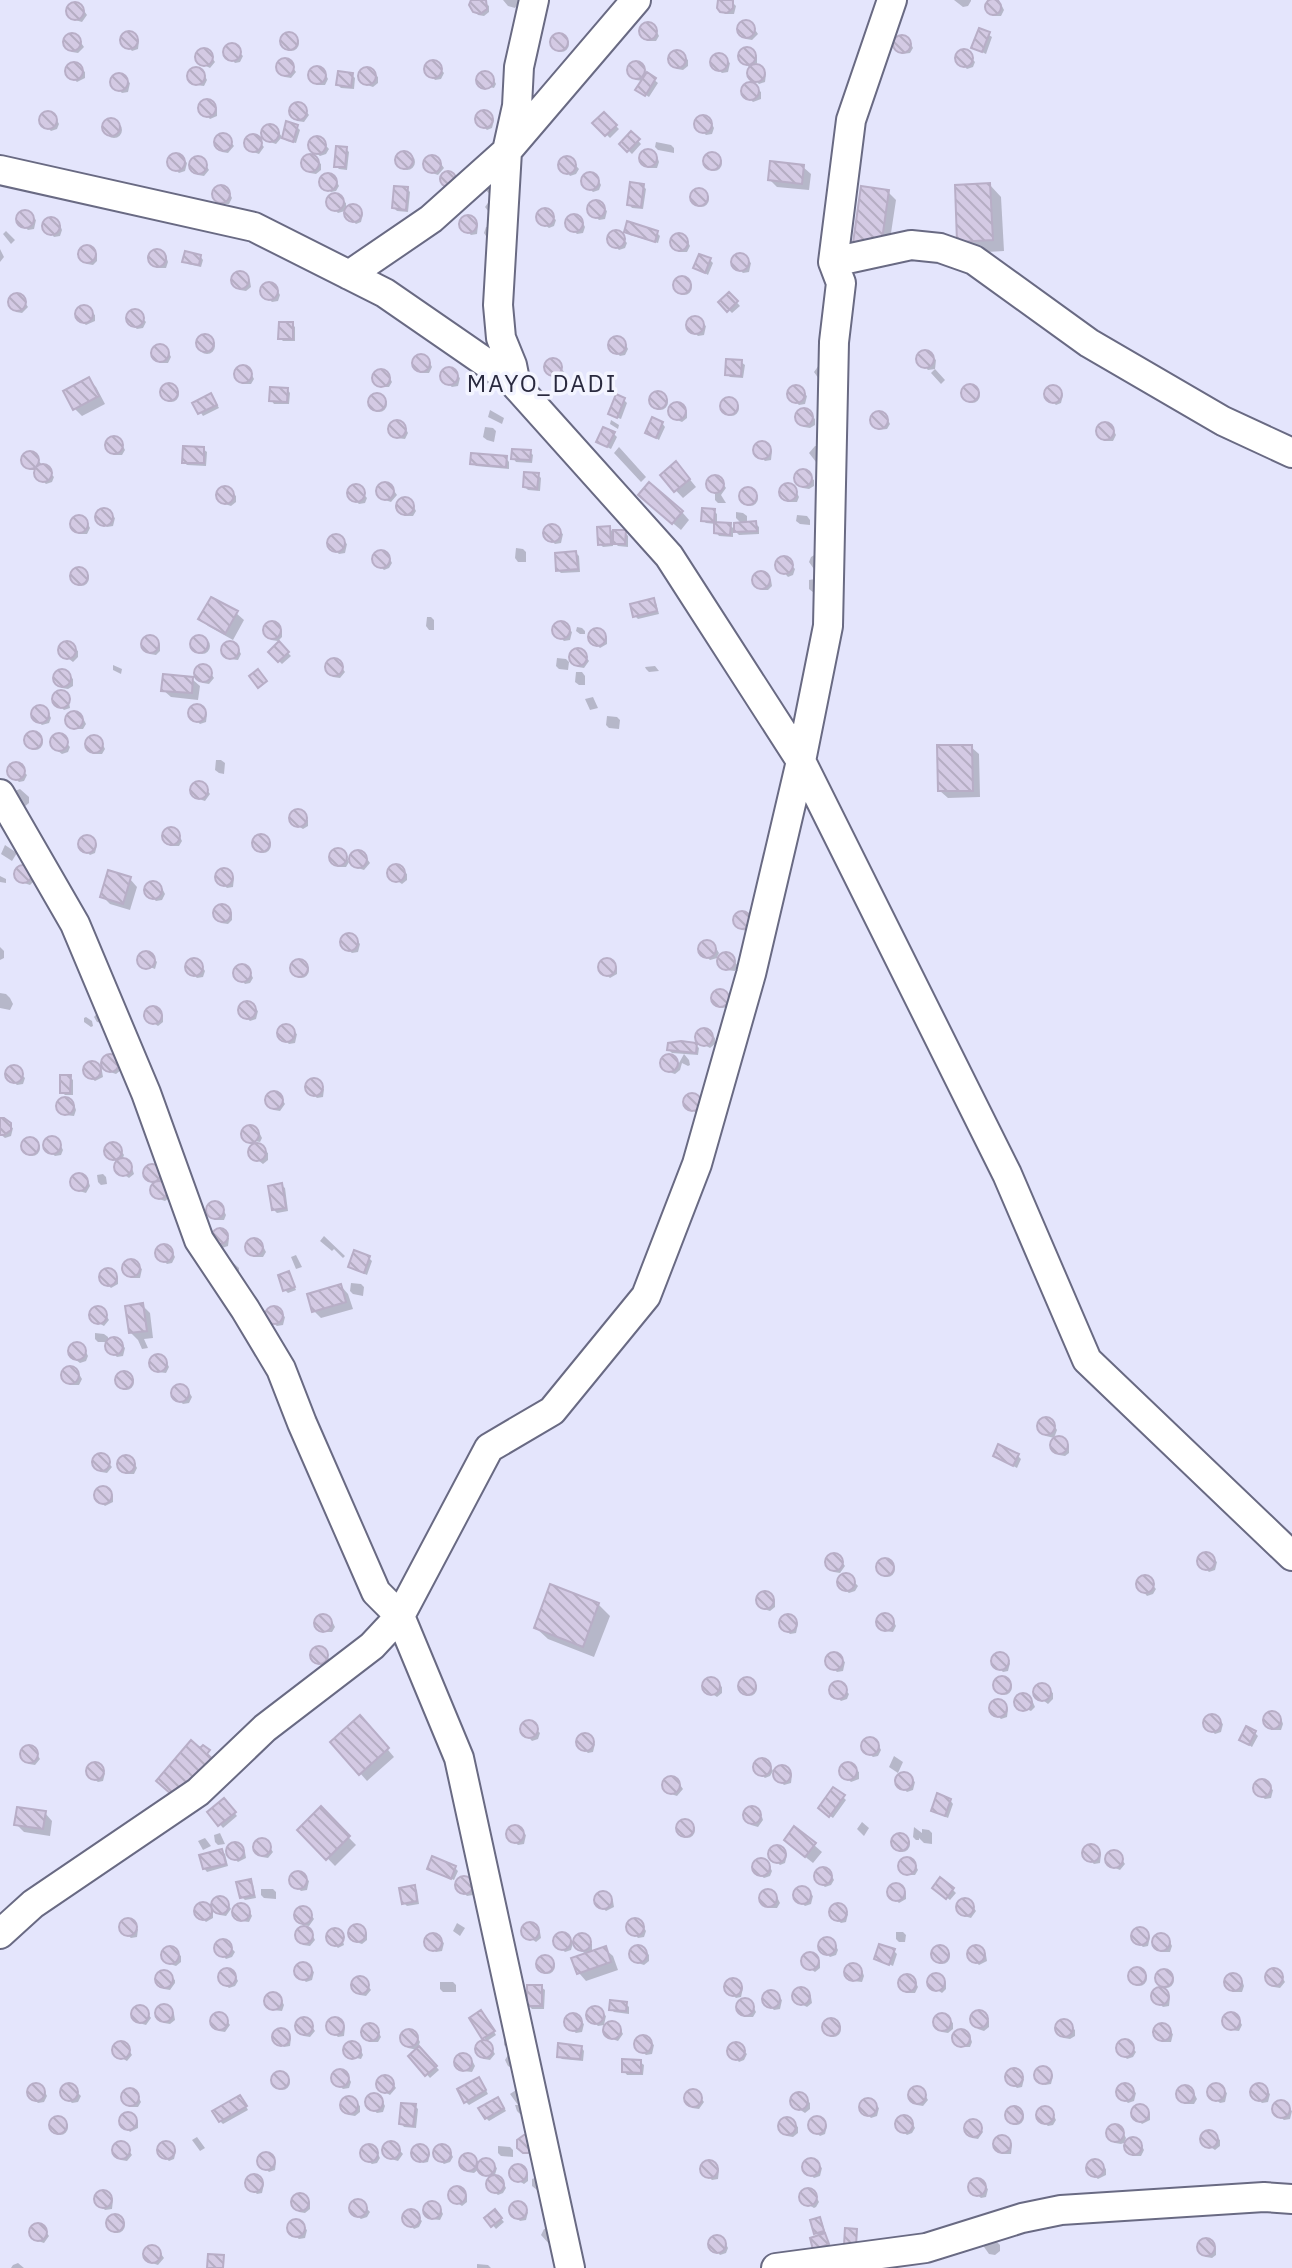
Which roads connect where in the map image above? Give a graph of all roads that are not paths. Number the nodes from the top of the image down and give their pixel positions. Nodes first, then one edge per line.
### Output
1 (534, 0) edge
2 (636, 0) edge
3 (892, 0) edge
4 (507, 151) junction
5 (0, 170) edge
6 (833, 262) junction
7 (349, 275) junction
8 (511, 380) junction
9 (1292, 453) edge
10 (801, 761) junction
11 (0, 794) edge
12 (1292, 1556) edge
13 (400, 1616) junction
14 (0, 1934) edge
15 (1292, 2199) edge
16 (570, 2268) edge
17 (776, 2268) edge

1 - 4 street
2 - 4 street
3 - 6 street
4 - 7 street
4 - 8 street
5 - 7 street
6 - 9 street
6 - 10 street
7 - 8 street
8 - 10 street
10 - 12 street
10 - 13 street
11 - 13 street
13 - 14 street
13 - 16 street
15 - 17 street

